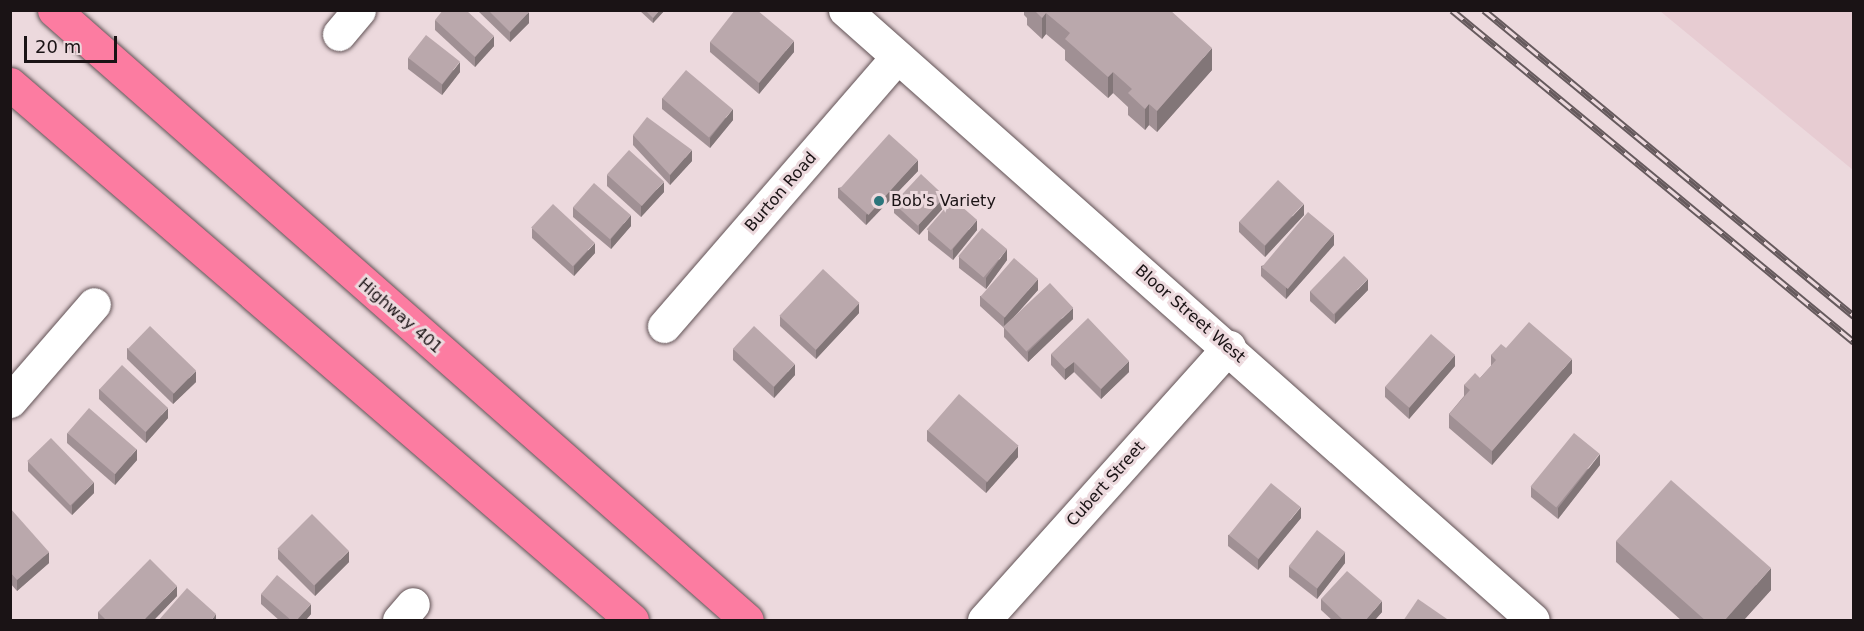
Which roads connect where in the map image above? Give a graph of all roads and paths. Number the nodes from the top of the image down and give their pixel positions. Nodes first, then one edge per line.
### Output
1 (54, 10) edge
2 (845, 10) edge
3 (897, 57) junction
4 (10, 84) edge
5 (94, 304) dead end
6 (664, 326) dead end
7 (1229, 347) junction
8 (10, 401) edge
9 (632, 621) edge
10 (747, 621) edge
11 (984, 621) edge
12 (1533, 621) edge

1 - 10 highway, Highway 401
2 - 3 main road, Bloor Street West
3 - 6 main road, Burton Road
3 - 7 main road, Bloor Street West
4 - 9 highway
5 - 8 main road
7 - 11 main road, Cubert Street
7 - 12 main road, Bloor Street West

